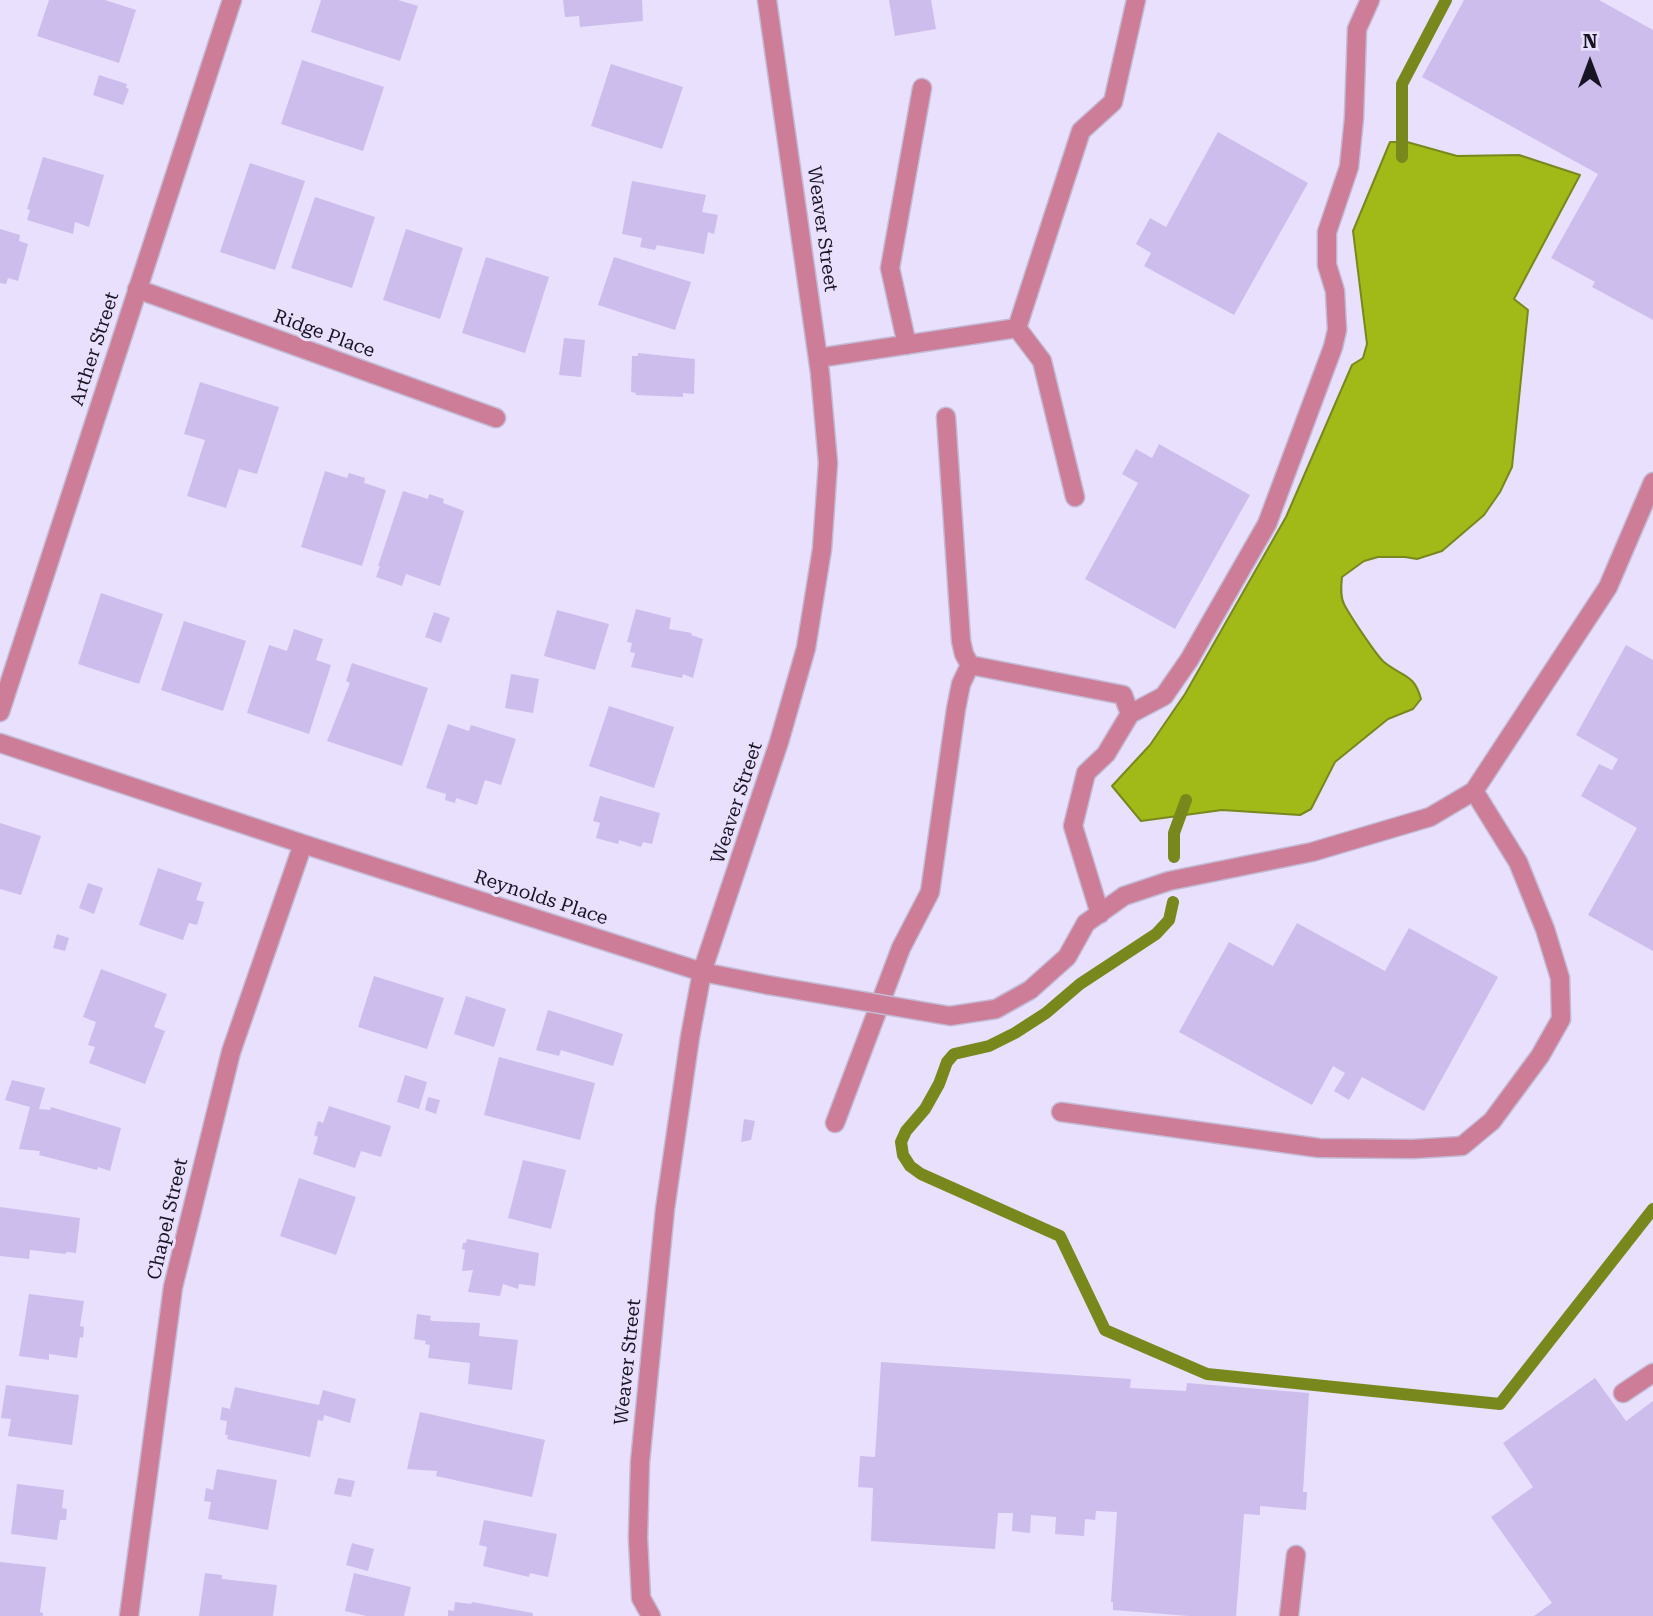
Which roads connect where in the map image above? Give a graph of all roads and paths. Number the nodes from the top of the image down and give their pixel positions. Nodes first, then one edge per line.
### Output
1 (232, 0) edge
2 (767, 0) edge
3 (1136, 0) edge
4 (1370, 0) edge
5 (922, 88) dead end
6 (137, 289) junction
7 (1017, 328) junction
8 (907, 345) junction
9 (818, 358) junction
10 (946, 417) dead end
11 (496, 418) dead end
12 (1653, 482) edge
13 (1075, 498) dead end
14 (970, 665) junction
15 (0, 712) edge
16 (1130, 714) junction
17 (0, 743) edge
18 (1474, 791) junction
19 (303, 844) junction
20 (1100, 914) junction
21 (702, 972) junction
22 (1061, 1112) dead end
23 (835, 1123) dead end
24 (1653, 1373) edge
25 (1623, 1393) dead end
26 (1296, 1555) dead end
27 (129, 1616) edge
28 (651, 1616) edge
29 (1289, 1616) edge

1 - 6 street, Arther Street
2 - 9 street, Weaver Street
3 - 7 street
4 - 16 street
5 - 8 street
6 - 11 street, Ridge Place
6 - 15 street, Arther Street
7 - 8 street
7 - 13 street
8 - 9 street
9 - 21 street, Weaver Street
10 - 14 street
12 - 18 street
14 - 16 street
14 - 23 street
16 - 20 street
17 - 19 street, Reynolds Place
18 - 20 street, Reynolds Place
18 - 22 street
19 - 21 street, Reynolds Place
19 - 27 street, Chapel Street
20 - 21 street, Reynolds Place, bridge
21 - 28 street, Weaver Street
24 - 25 street
26 - 29 street

